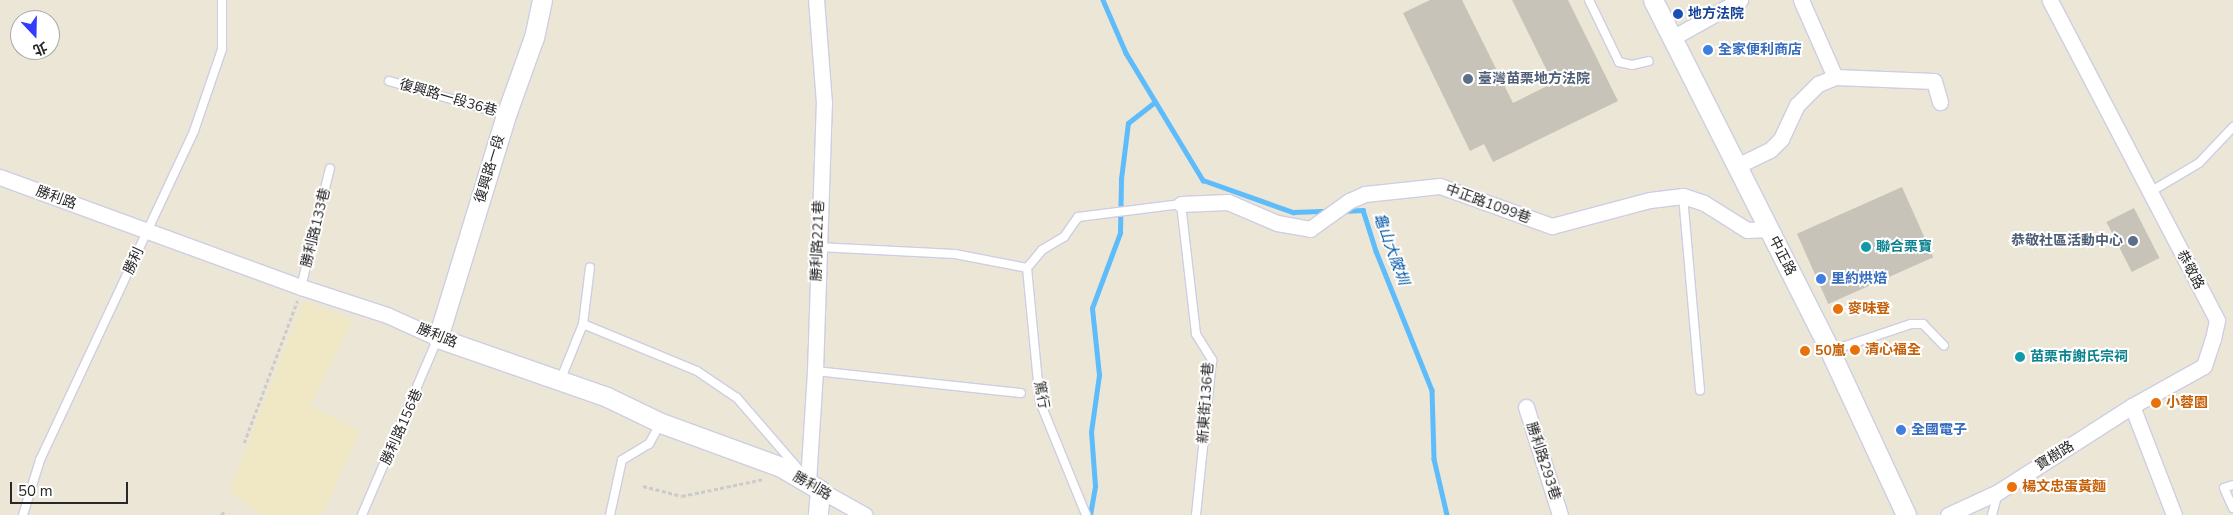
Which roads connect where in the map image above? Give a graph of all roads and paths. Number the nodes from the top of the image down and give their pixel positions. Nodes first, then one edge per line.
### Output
1 (222, 0) edge
2 (542, 0) edge
3 (816, 0) edge
4 (1589, 0) edge
5 (1653, 0) edge
6 (1740, 0) edge
7 (1801, 0) edge
8 (2050, 0) edge
9 (1672, 38) junction
10 (1649, 61) dead end
11 (1835, 77) junction
12 (389, 81) dead end
13 (1940, 102) dead end
14 (506, 115) junction
15 (2233, 127) edge
16 (1737, 166) junction
17 (330, 168) dead end
18 (0, 177) edge
19 (2150, 192) junction
20 (1683, 196) junction
21 (1181, 204) junction
22 (1768, 229) junction
23 (148, 232) junction
24 (818, 247) junction
25 (590, 268) dead end
26 (1027, 268) junction
27 (301, 287) junction
28 (583, 324) junction
29 (438, 338) junction
30 (1944, 346) dead end
31 (1830, 351) junction
32 (815, 371) junction
33 (560, 381) junction
34 (1700, 390) dead end
35 (1021, 393) dead end
36 (2132, 406) junction
37 (1526, 407) dead end
38 (661, 423) junction
39 (244, 443) dead end
40 (807, 482) junction
41 (2233, 485) edge
42 (643, 486) dead end
43 (1998, 492) junction
44 (2233, 508) edge
45 (224, 512) dead end
46 (23, 515) edge
47 (221, 515) edge
48 (362, 515) edge
49 (610, 515) edge
50 (818, 515) edge
51 (865, 515) edge
52 (1086, 515) edge
53 (1196, 515) edge
54 (1560, 515) edge
55 (1906, 515) edge
56 (1948, 515) edge
57 (1992, 515) edge
58 (2174, 515) edge

1 - 23 lane, 勝利
2 - 14 street, 復興路一段
3 - 24 street, 勝利路221巷
4 - 10 lane
5 - 9 street, 中正路
6 - 9 street
7 - 11 street
8 - 19 street, 恭敬路
9 - 16 street, 中正路
11 - 13 street
11 - 16 street
12 - 14 lane, 復興路一段36巷
14 - 29 street, 復興路一段
15 - 19 lane
16 - 22 street, 中正路
17 - 27 lane, 勝利路133巷
18 - 23 street, 勝利路
19 - 36 street, 恭敬路
20 - 21 street, 中正路1099巷
20 - 22 street, 中正路1099巷
20 - 34 lane
21 - 26 lane
21 - 53 lane, 新東街136巷
22 - 31 street, 中正路
23 - 27 street, 勝利路
23 - 46 lane, 勝利
24 - 26 lane
24 - 32 street, 勝利路221巷
25 - 28 lane
26 - 52 lane, 篤行
27 - 29 street, 勝利路
27 - 39 path
28 - 33 lane
28 - 40 lane
29 - 33 street, 勝利路
29 - 48 lane, 勝利路156巷
30 - 31 lane
31 - 55 street, 中正路
32 - 35 lane
32 - 40 street, 勝利路221巷
33 - 38 street, 勝利路
36 - 43 street, 寶樹路
36 - 58 street
37 - 54 street, 勝利路293巷
38 - 40 street, 勝利路
38 - 49 lane
40 - 42 path
40 - 50 street
40 - 51 street, 勝利路
41 - 44 lane
43 - 56 street, 寶樹路
43 - 57 lane
45 - 47 path

